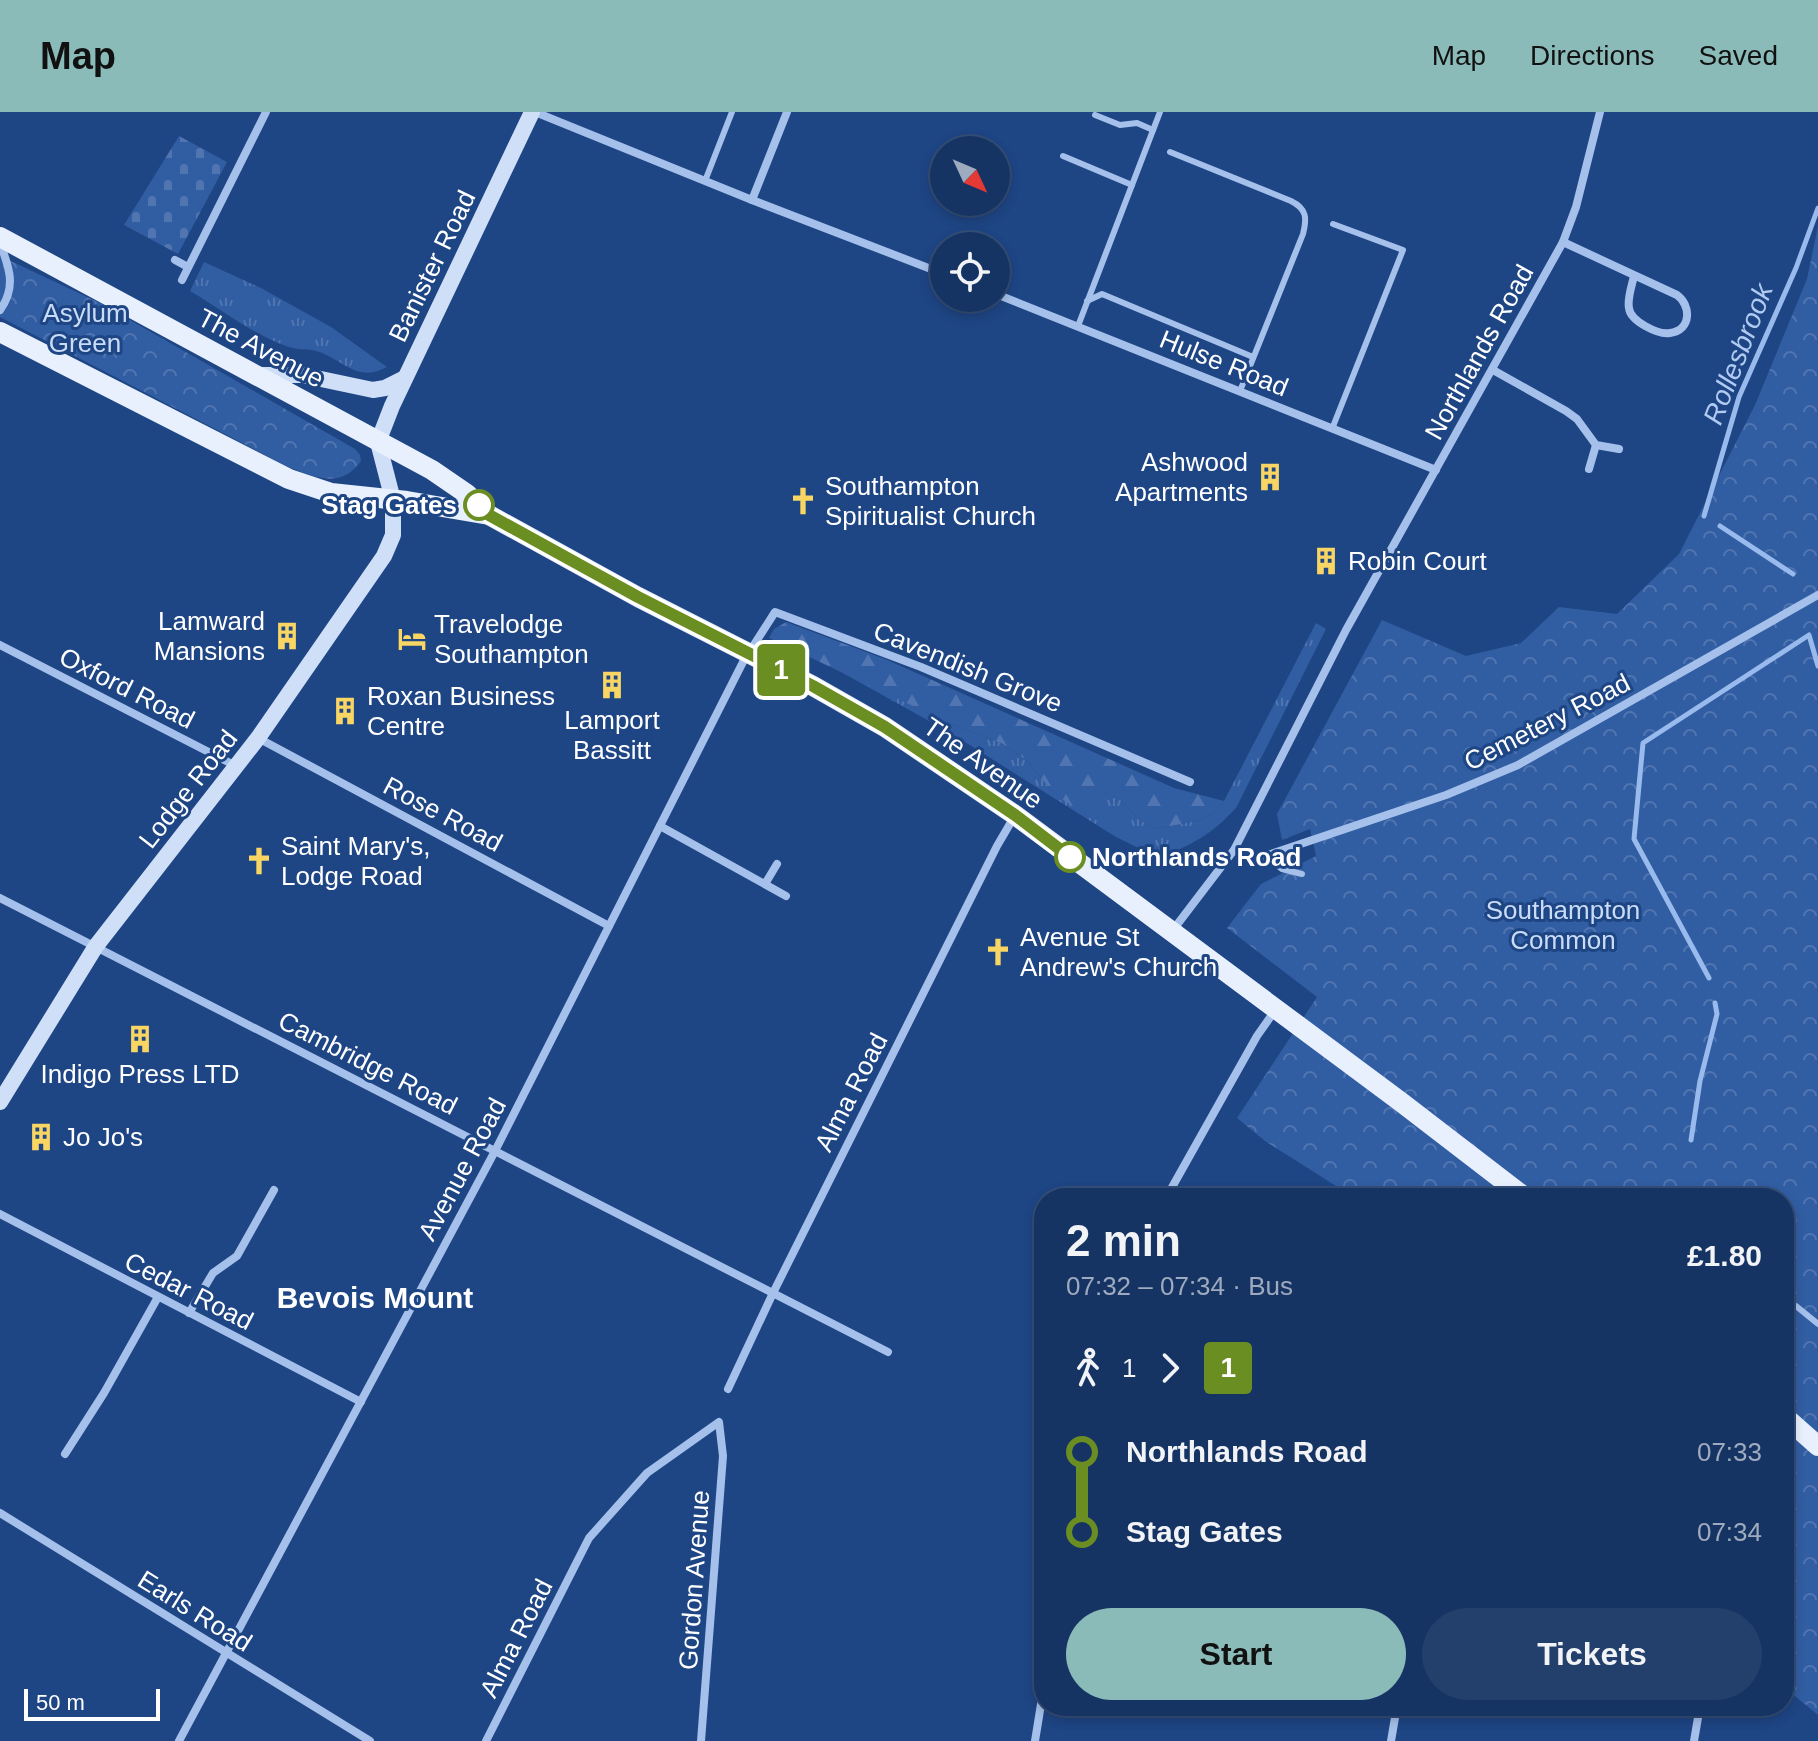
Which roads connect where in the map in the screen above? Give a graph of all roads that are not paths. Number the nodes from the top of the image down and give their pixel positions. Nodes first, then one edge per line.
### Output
1 (266, 112) edge
2 (534, 112) edge
3 (732, 112) edge
4 (787, 112) edge
5 (1160, 112) edge
6 (1600, 112) edge
7 (1095, 115) dead end
8 (1153, 130) junction
9 (1170, 152) dead end
10 (1063, 156) dead end
11 (705, 181) junction
12 (1132, 185) junction
13 (752, 200) junction
14 (1333, 224) dead end
15 (0, 240) edge
16 (1563, 242) junction
17 (175, 260) dead end
18 (188, 267) junction
19 (930, 269) edge
20 (1634, 276) junction
21 (182, 280) dead end
22 (1010, 299) edge
23 (1087, 301) junction
24 (0, 310) edge
25 (1078, 326) junction
26 (0, 332) edge
27 (1253, 357) junction
28 (1493, 370) junction
29 (258, 375) junction
30 (405, 378) junction
31 (1240, 391) junction
32 (1332, 429) junction
33 (378, 442) junction
34 (1596, 445) junction
35 (1619, 449) dead end
36 (1589, 469) dead end
37 (1436, 470) junction
38 (393, 500) junction
39 (489, 515) junction
40 (1818, 595) edge
41 (0, 645) edge
42 (749, 653) junction
43 (258, 738) junction
44 (236, 767) junction
45 (1190, 782) dead end
46 (1015, 815) junction
47 (660, 826) junction
48 (1234, 850) junction
49 (1265, 856) junction
50 (777, 864) dead end
51 (1302, 874) dead end
52 (765, 884) junction
53 (786, 896) dead end
54 (0, 898) edge
55 (609, 926) junction
56 (1171, 931) junction
57 (96, 946) junction
58 (1276, 1009) junction
59 (0, 1102) edge
60 (495, 1151) junction
61 (1172, 1188) edge
62 (1513, 1188) edge
63 (274, 1190) dead end
64 (0, 1214) edge
65 (773, 1293) junction
66 (158, 1297) junction
67 (1794, 1306) edge
68 (189, 1313) junction
69 (1818, 1324) edge
70 (888, 1352) dead end
71 (728, 1389) dead end
72 (361, 1402) junction
73 (719, 1422) joint
74 (1794, 1425) edge
75 (1818, 1446) edge
76 (65, 1454) dead end
77 (0, 1513) edge
78 (226, 1654) junction
79 (1039, 1716) edge
80 (1395, 1716) edge
81 (1698, 1716) edge
82 (179, 1741) edge
83 (370, 1741) edge
84 (486, 1741) edge
85 (701, 1741) edge
86 (1035, 1741) edge
87 (1391, 1741) edge
88 (1694, 1741) edge

1 - 18 street
2 - 11 street
2 - 30 street, Banister Road
3 - 11 lane
4 - 13 street
5 - 8 lane
6 - 16 street, Northlands Road
7 - 8 lane
8 - 12 lane
9 - 27 lane
10 - 12 lane
11 - 13 street
12 - 23 lane
13 - 19 street
14 - 32 lane
15 - 24 street
15 - 29 main road, The Avenue
16 - 20 street
16 - 28 street, Northlands Road
17 - 18 street
18 - 21 street
20 - 20 street
22 - 25 street, Hulse Road
23 - 25 lane
23 - 27 lane
25 - 31 street, Hulse Road
26 - 38 main road, The Avenue
27 - 31 lane
28 - 34 street
28 - 37 street, Northlands Road
29 - 30 street
29 - 33 main road, The Avenue
30 - 33 street, Banister Road
31 - 32 street, Hulse Road
32 - 37 street, Hulse Road
33 - 38 street, Lodge Road
33 - 39 main road, The Avenue
34 - 35 street
34 - 36 street
37 - 48 street, Northlands Road
38 - 39 main road, The Avenue
38 - 43 street, Lodge Road
39 - 42 main road, The Avenue
40 - 49 street, Cemetery Road
41 - 44 street, Oxford Road
42 - 45 street, Cavendish Grove
42 - 46 main road, The Avenue
42 - 47 street, Avenue Road
43 - 44 street, Lodge Road
43 - 55 street, Rose Road
44 - 57 street, Lodge Road
46 - 56 main road, The Avenue
46 - 65 street, Alma Road
47 - 52 street
47 - 55 street, Avenue Road
48 - 49 street, Cemetery Road
48 - 56 street, Northlands Road
49 - 51 lane
50 - 52 street
52 - 53 street
54 - 57 street, Cambridge Road
55 - 60 street, Avenue Road
56 - 58 main road, The Avenue
57 - 59 street, Lodge Road
57 - 60 street, Cambridge Road
58 - 61 street
58 - 62 main road, The Avenue
60 - 65 street, Cambridge Road
60 - 72 street, Avenue Road
63 - 68 street
64 - 66 street, Cedar Road
65 - 70 street, Cambridge Road
65 - 71 street, Alma Road
66 - 68 street, Cedar Road
66 - 76 street
67 - 69 lane
68 - 72 street, Cedar Road
72 - 78 street, Avenue Road
73 - 84 street, Alma Road
73 - 85 street, Gordon Avenue
74 - 75 main road
77 - 78 street, Earls Road
78 - 82 street, Avenue Road
78 - 83 street, Earls Road
79 - 86 street
80 - 87 street
81 - 88 street

